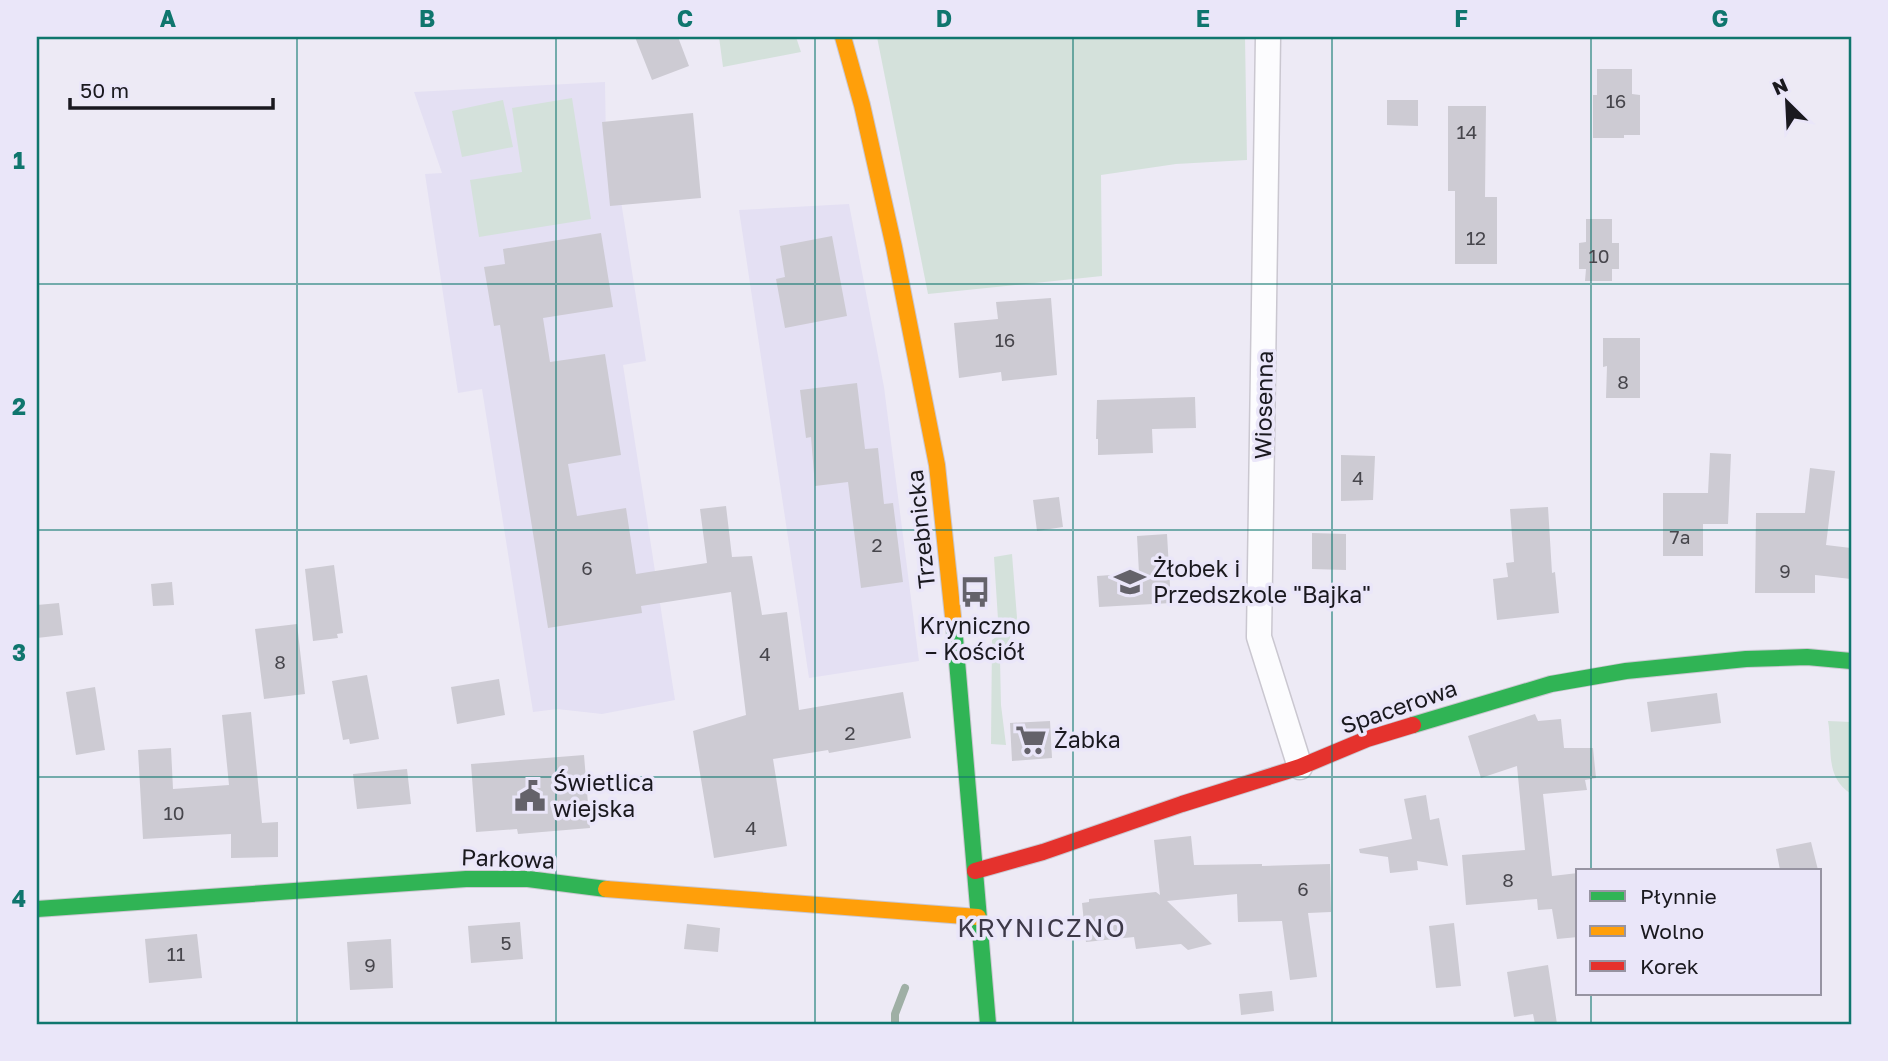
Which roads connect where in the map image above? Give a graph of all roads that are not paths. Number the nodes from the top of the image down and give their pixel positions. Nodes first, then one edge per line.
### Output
1 (843, 37) edge
2 (1268, 37) edge
3 (1851, 661) edge
4 (1300, 767) junction
5 (975, 871) junction
6 (37, 909) edge
7 (978, 917) junction
8 (988, 1024) edge

1 - 5 street, Trzebnicka
2 - 4 street, Wiosenna
3 - 4 street, Spacerowa
4 - 5 street, Spacerowa
5 - 7 street, Trzebnicka
6 - 7 street, Parkowa
7 - 8 street, Trzebnicka

